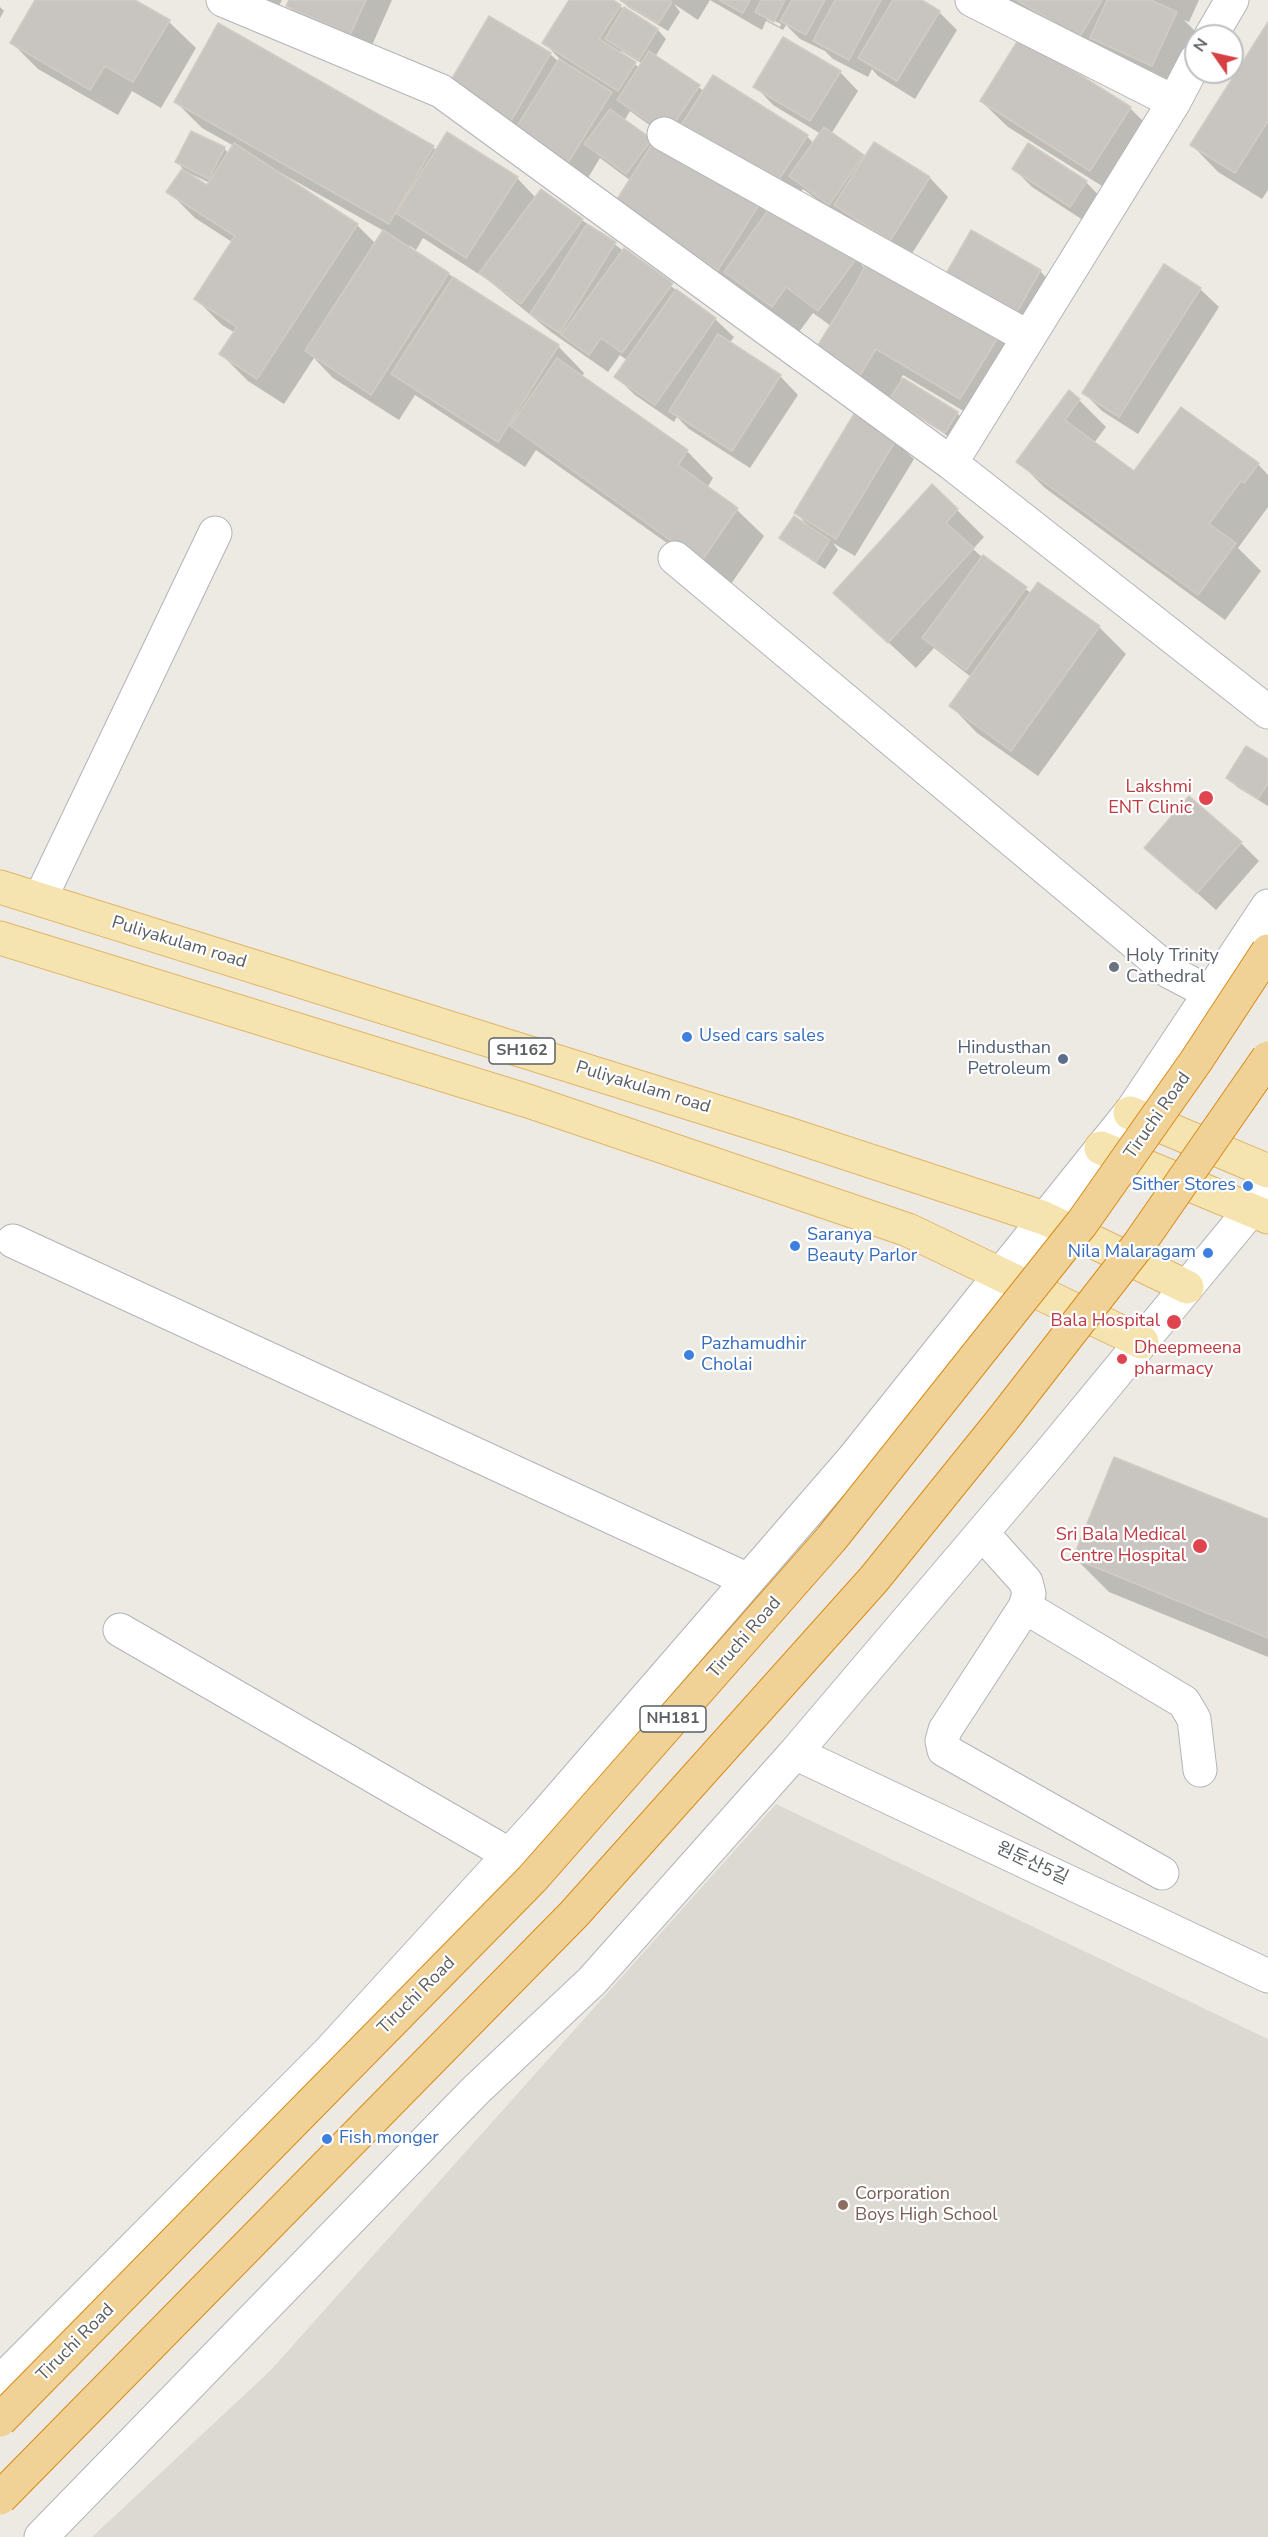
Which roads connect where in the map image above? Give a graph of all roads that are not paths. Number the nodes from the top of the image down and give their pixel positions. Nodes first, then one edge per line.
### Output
1 (223, 0) edge
2 (972, 0) edge
3 (1232, 0) edge
4 (1218, 24) edge
5 (1184, 83) edge
6 (1174, 102) junction
7 (664, 134) dead end
8 (1028, 337) junction
9 (951, 463) junction
10 (215, 532) dead end
11 (675, 558) dead end
12 (1268, 712) edge
13 (0, 887) edge
14 (40, 899) junction
15 (1268, 906) edge
16 (0, 938) edge
17 (1268, 951) edge
18 (1212, 994) junction
19 (1268, 1058) edge
20 (1130, 1113) junction
21 (1101, 1148) junction
22 (1268, 1171) edge
23 (1262, 1206) edge
24 (1044, 1218) junction
25 (13, 1241) dead end
26 (998, 1275) junction
27 (1187, 1287) junction
28 (1142, 1342) junction
29 (982, 1533) junction
30 (748, 1580) junction
31 (1025, 1607) junction
32 (120, 1630) dead end
33 (795, 1753) junction
34 (1200, 1770) dead end
35 (510, 1855) junction
36 (1162, 1873) dead end
37 (1268, 1976) edge
38 (0, 2382) edge
39 (0, 2420) edge
40 (0, 2498) edge
41 (41, 2537) edge

1 - 9 street
2 - 6 street
3 - 4 street
5 - 6 street
6 - 8 street
7 - 8 street
8 - 9 street
9 - 12 street
10 - 14 street
11 - 18 street
13 - 14 main road, Puliyakulam road / SH162
14 - 24 main road, Puliyakulam road / SH162
15 - 18 street
16 - 26 main road, SH162
17 - 39 highway, Tiruchi Road / NH181, bridge
18 - 20 street
19 - 40 highway, NH181, bridge
20 - 21 street
20 - 22 main road
21 - 23 main road
21 - 24 street
23 - 27 street
24 - 26 street
24 - 27 main road, Puliyakulam road
25 - 30 street
26 - 28 main road
26 - 30 street
27 - 28 street
28 - 29 street
29 - 31 street
29 - 33 street
30 - 35 street
31 - 34 street
31 - 36 street
32 - 35 street
33 - 37 street, 원둔산5길
33 - 41 street
35 - 38 street

